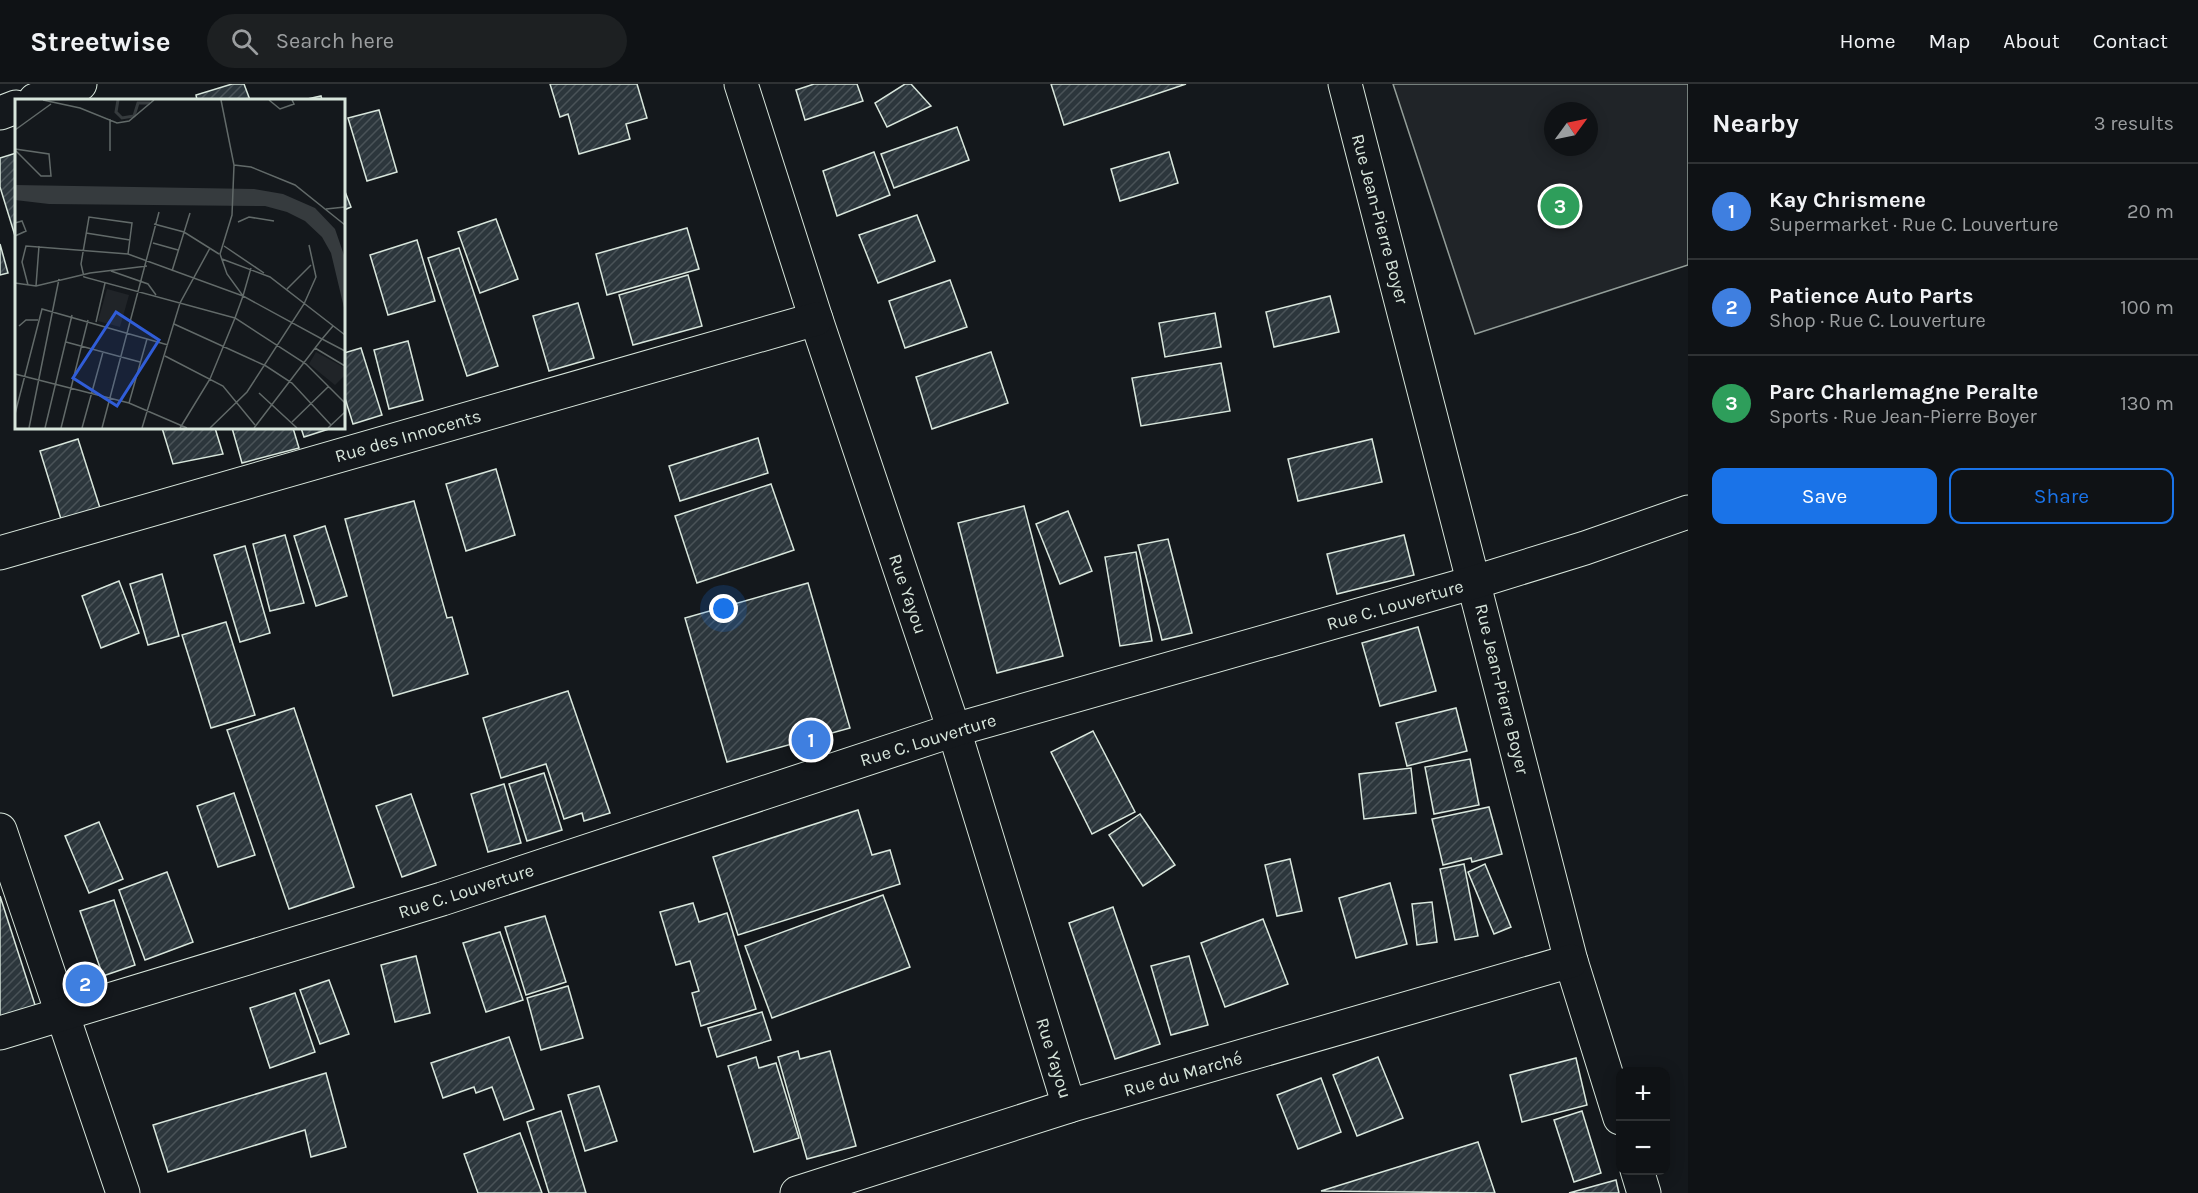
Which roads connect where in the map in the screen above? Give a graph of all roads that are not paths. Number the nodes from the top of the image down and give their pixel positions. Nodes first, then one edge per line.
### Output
1 (80, 84) edge
2 (741, 84) edge
3 (1344, 84) edge
4 (38, 99) edge
5 (15, 107) edge
6 (0, 113) edge
7 (816, 319) junction
8 (1688, 512) edge
9 (0, 553) edge
10 (1475, 582) junction
11 (954, 730) junction
12 (0, 830) edge
13 (1571, 961) junction
14 (62, 1016) junction
15 (0, 1033) edge
16 (1616, 1105) edge
17 (1069, 1106) junction
18 (1639, 1175) edge
19 (123, 1193) edge
20 (797, 1193) edge
21 (1644, 1193) edge

1 - 4 street
2 - 7 street, Rue Yayou
3 - 10 street, Rue Jean-Pierre Boyer
5 - 6 street
7 - 9 street, Rue des Innocents
7 - 11 street, Rue Yayou
8 - 10 street, Rue C. Louverture
10 - 11 street, Rue C. Louverture
10 - 13 street, Rue Jean-Pierre Boyer
11 - 14 street, Rue C. Louverture
11 - 17 street, Rue Yayou
12 - 14 street
13 - 16 street, Rue Jean-Pierre Boyer
13 - 17 street, Rue du Marché
14 - 15 street, Rue C. Louverture
14 - 19 street
17 - 20 street, Rue du Marché
18 - 21 street

